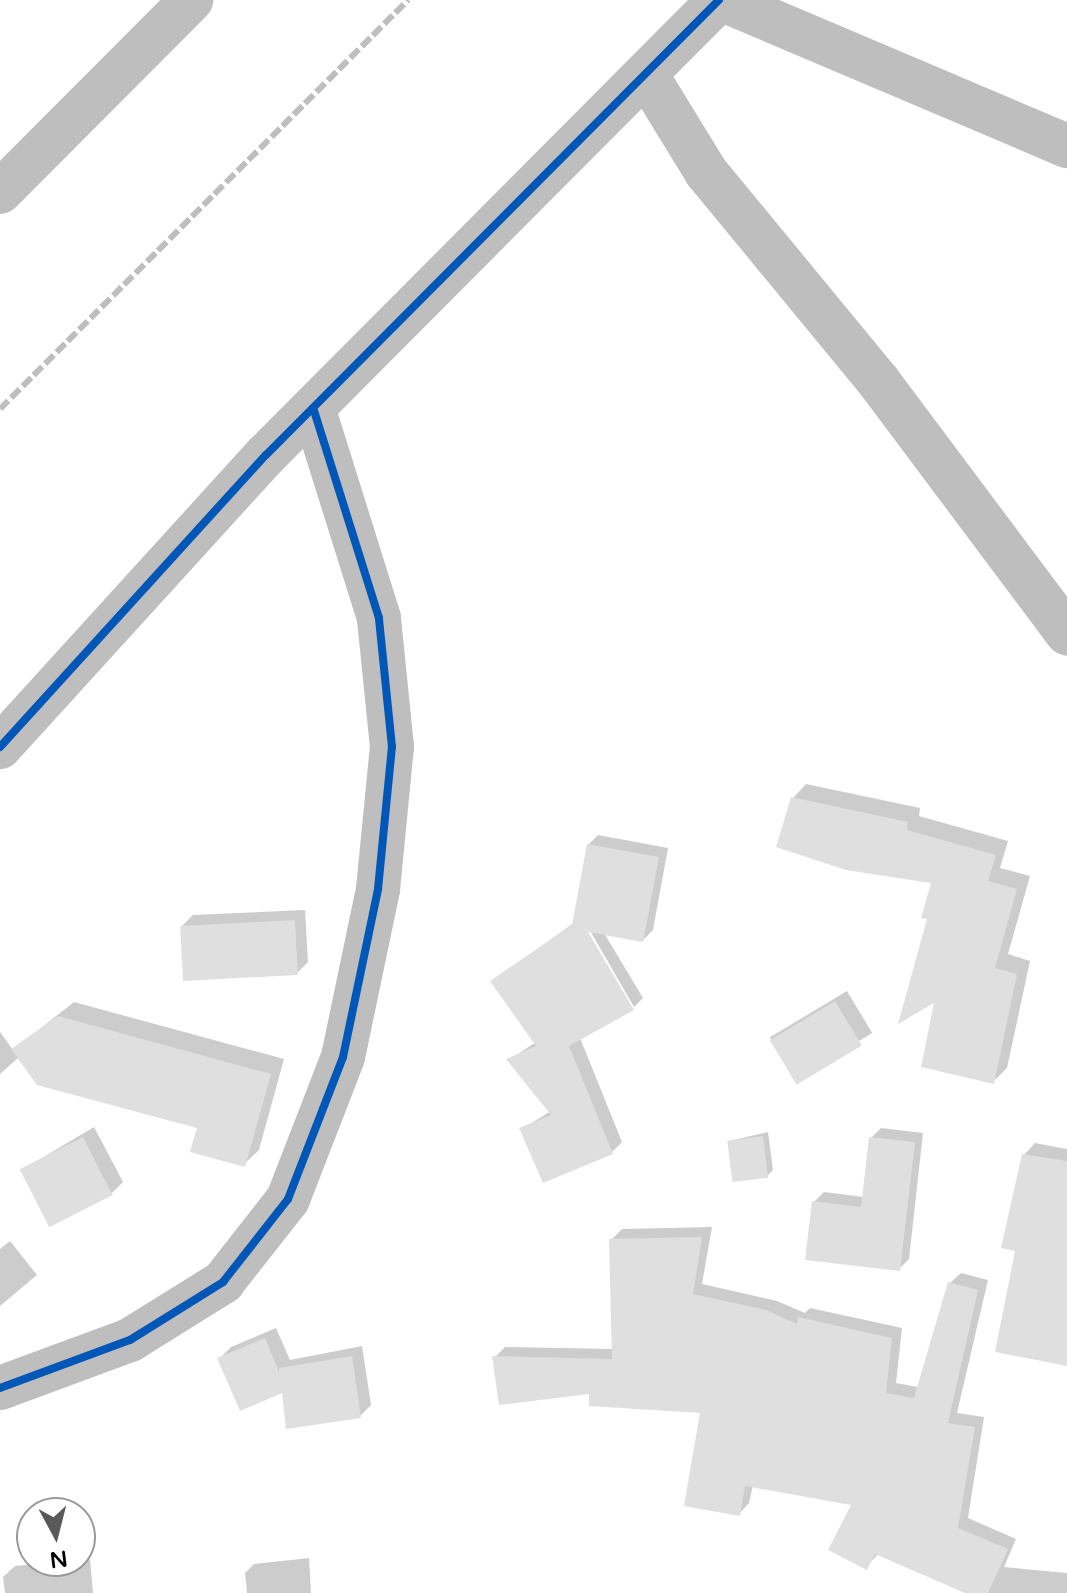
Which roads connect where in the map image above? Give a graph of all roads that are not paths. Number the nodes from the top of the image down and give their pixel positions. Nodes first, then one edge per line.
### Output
1 (191, 0) edge
2 (721, 0) edge
3 (646, 74) junction
4 (1067, 146) edge
5 (0, 192) edge
6 (313, 408) junction
7 (1067, 633) edge
8 (0, 747) edge
9 (0, 1388) edge

1 - 5 street
2 - 3 street
2 - 4 street
3 - 6 street
3 - 7 street
6 - 8 street
6 - 9 street

